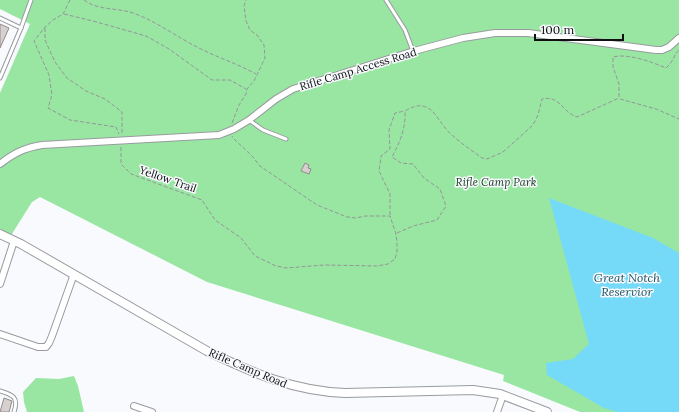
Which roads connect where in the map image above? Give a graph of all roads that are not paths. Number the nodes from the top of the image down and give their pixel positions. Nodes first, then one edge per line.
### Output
1 (31, 0) edge
2 (386, 0) edge
3 (0, 18) edge
4 (21, 28) junction
5 (679, 38) edge
6 (414, 51) junction
7 (0, 78) edge
8 (249, 120) junction
9 (286, 139) dead end
10 (0, 164) edge
11 (0, 234) edge
12 (14, 241) junction
13 (74, 274) junction
14 (0, 284) edge
15 (0, 334) edge
16 (0, 391) edge
17 (503, 395) junction
18 (134, 406) dead end
19 (14, 412) edge
20 (152, 412) edge
21 (497, 412) edge
22 (547, 412) edge

1 - 4 lane
2 - 6 lane
3 - 4 lane
4 - 7 lane
5 - 6 street, Rifle Camp Access Road
6 - 8 street, Rifle Camp Access Road
8 - 9 lane
8 - 10 street, Rifle Camp Access Road
11 - 12 street, Rifle Camp Road
12 - 13 street, Rifle Camp Road
12 - 14 street
13 - 15 street
13 - 17 street, Rifle Camp Road
16 - 19 lane
17 - 21 street
17 - 22 street, Rifle Camp Road
18 - 20 street

